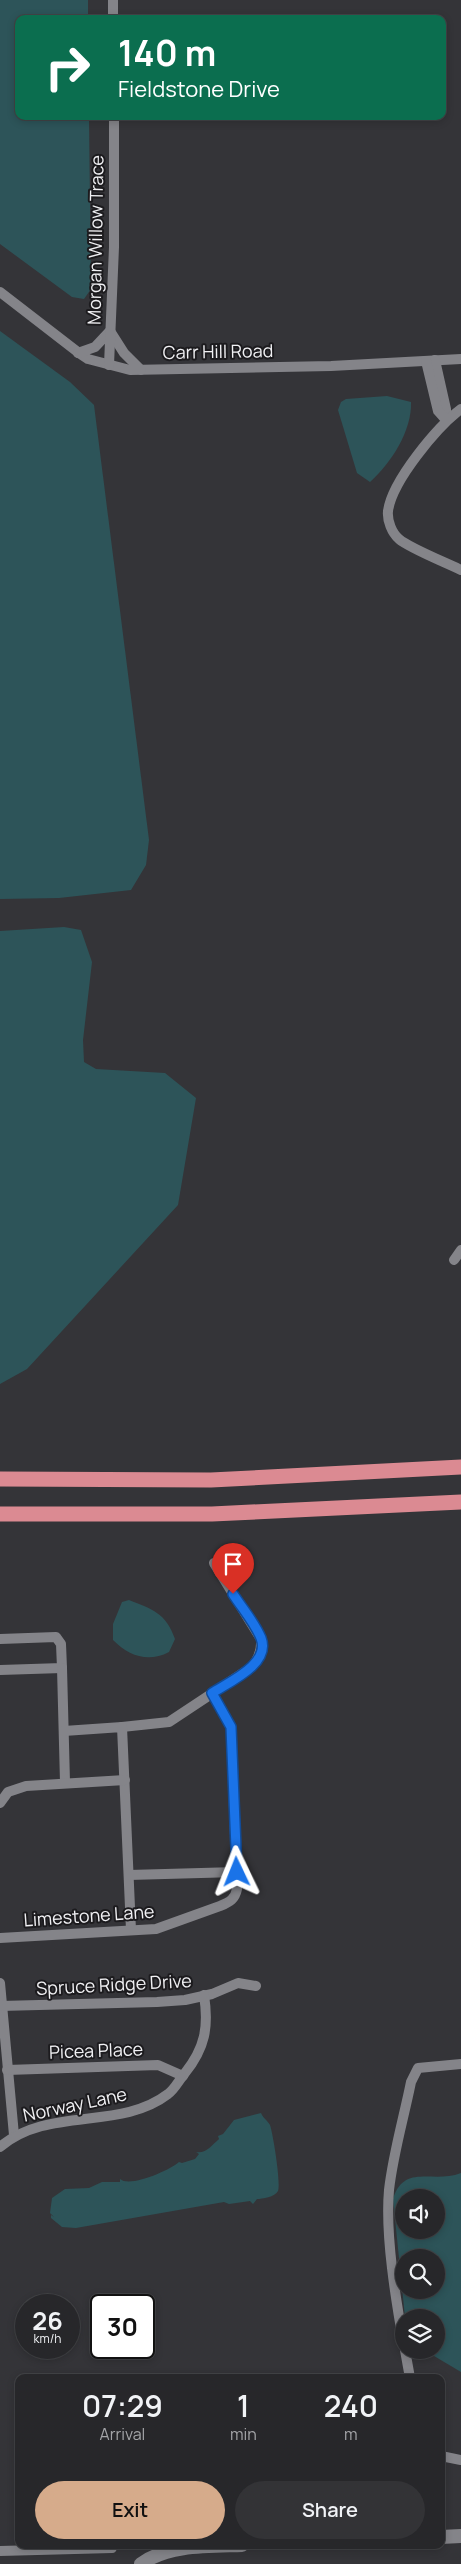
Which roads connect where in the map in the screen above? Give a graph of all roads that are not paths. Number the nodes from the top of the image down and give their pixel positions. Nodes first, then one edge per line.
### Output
1 (113, 0) edge
2 (113, 15) edge
3 (114, 120) edge
4 (0, 292) edge
5 (110, 332) junction
6 (78, 353) junction
7 (461, 359) edge
8 (430, 361) junction
9 (108, 365) junction
10 (141, 370) junction
11 (461, 409) edge
12 (446, 420) junction
13 (461, 570) edge
14 (461, 1250) edge
15 (454, 1260) dead end
16 (461, 1467) edge
17 (0, 1479) edge
18 (461, 1502) edge
19 (0, 1514) edge
20 (214, 1563) dead end
21 (0, 1638) edge
22 (62, 1668) junction
23 (0, 1670) edge
24 (212, 1693) junction
25 (122, 1727) junction
26 (64, 1731) junction
27 (125, 1780) junction
28 (65, 1782) junction
29 (2, 1801) edge
30 (237, 1872) junction
31 (129, 1875) junction
32 (131, 1930) junction
33 (0, 1938) edge
34 (0, 1983) edge
35 (256, 1986) dead end
36 (204, 1995) junction
37 (1, 2006) edge
38 (461, 2064) edge
39 (7, 2070) junction
40 (183, 2076) junction
41 (14, 2135) junction
42 (0, 2147) edge
43 (398, 2309) edge
44 (407, 2359) edge
45 (409, 2374) edge
46 (445, 2457) edge
47 (461, 2460) edge
48 (461, 2536) edge
49 (445, 2537) edge
50 (75, 2549) edge
51 (185, 2549) edge
52 (0, 2551) edge
53 (141, 2564) edge

1 - 2 street
3 - 5 street, Morgan Willow Trace
4 - 6 street, Carr Hill Road
5 - 6 street
5 - 9 street, Morgan Willow Trace
5 - 10 street
6 - 9 street, Carr Hill Road
7 - 8 street, Carr Hill Road
8 - 10 street, Carr Hill Road
8 - 12 street
9 - 10 street, Carr Hill Road
11 - 12 street
12 - 13 street
14 - 15 street
16 - 17 highway
18 - 19 highway
20 - 24 street
21 - 22 street
22 - 23 street
22 - 26 street
24 - 25 street
24 - 30 street, Limestone Lane
25 - 26 street
25 - 27 street
26 - 28 street
27 - 28 street
27 - 31 street
28 - 29 street
30 - 31 street
30 - 32 street, Limestone Lane
31 - 32 street
32 - 33 street, Limestone Lane
34 - 37 street
35 - 36 street, Spruce Ridge Drive
36 - 37 street, Spruce Ridge Drive
36 - 40 street, Norway Lane
37 - 39 street
38 - 43 street
39 - 40 street, Picea Place
39 - 41 street
40 - 41 street, Norway Lane
41 - 42 street, Norway Lane
44 - 45 street
46 - 47 street
48 - 49 street
50 - 52 street
51 - 53 street

